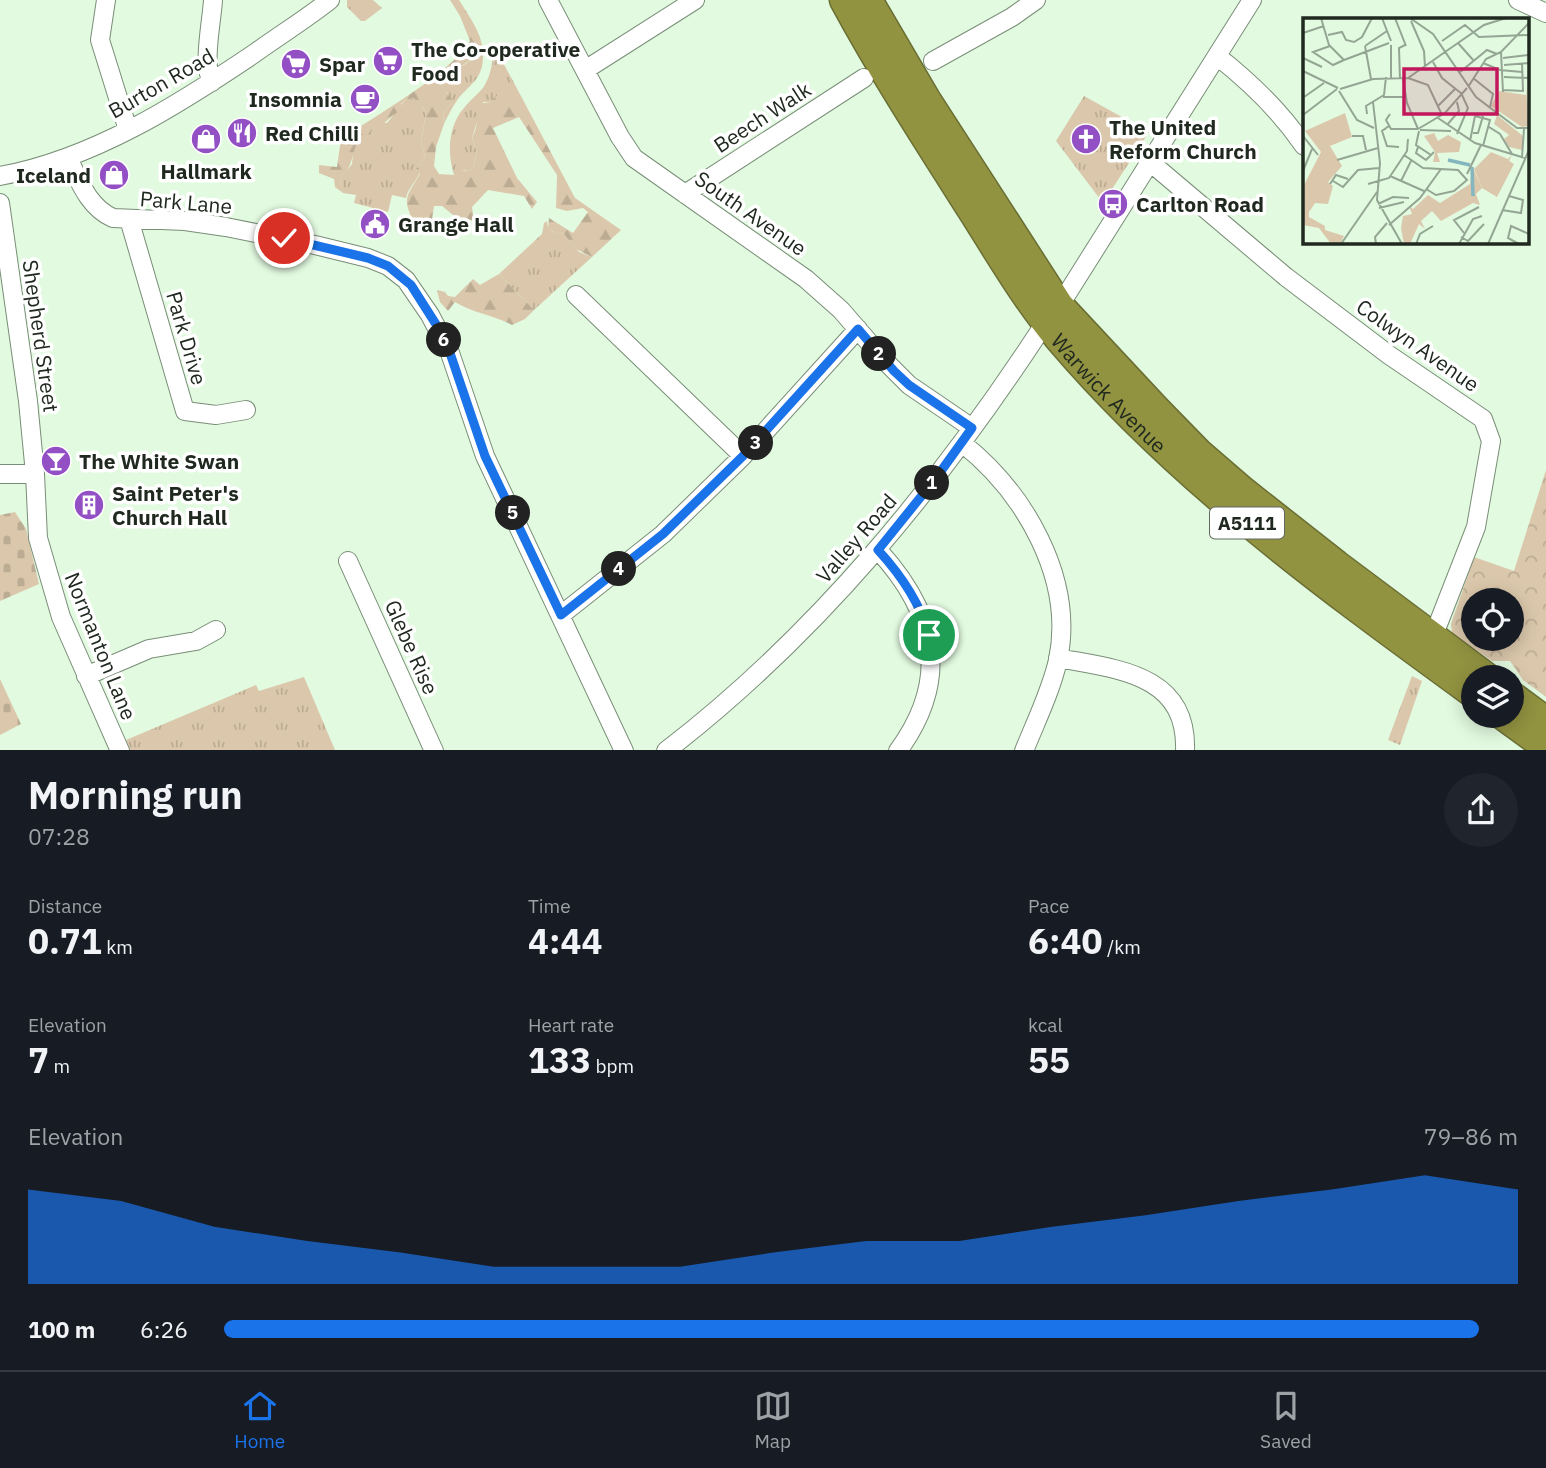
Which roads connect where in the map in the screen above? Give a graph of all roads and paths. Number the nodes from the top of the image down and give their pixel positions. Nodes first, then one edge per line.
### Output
1 (106, 0) edge
2 (213, 0) edge
3 (330, 0) edge
4 (548, 0) edge
5 (695, 0) edge
6 (844, 0) edge
7 (869, 0) edge
8 (1036, 0) edge
9 (1252, 0) edge
10 (1217, 56) junction
11 (933, 61) dead end
12 (585, 70) junction
13 (864, 78) dead end
14 (212, 82) junction
15 (128, 130) junction
16 (1303, 144) edge
17 (68, 158) junction
18 (1150, 162) junction
19 (0, 176) edge
20 (685, 194) junction
21 (0, 203) edge
22 (128, 219) junction
23 (576, 295) dead end
24 (1053, 314) junction
25 (858, 329) junction
26 (246, 410) dead end
27 (967, 436) junction
28 (743, 456) junction
29 (0, 474) edge
30 (35, 474) junction
31 (878, 550) junction
32 (348, 561) dead end
33 (561, 615) junction
34 (216, 630) dead end
35 (1433, 637) junction
36 (1058, 658) junction
37 (1472, 665) edge
38 (86, 676) junction
39 (1461, 685) edge
40 (1524, 704) edge
41 (1546, 720) edge
42 (1518, 728) edge
43 (1546, 748) edge
44 (120, 750) edge
45 (434, 750) edge
46 (624, 750) edge
47 (667, 750) edge
48 (899, 750) edge
49 (1024, 750) edge
50 (1185, 750) edge

1 - 15 street
2 - 14 street
3 - 14 street, Burton Road
4 - 12 street, South Avenue
5 - 12 street
6 - 24 highway, Warwick Avenue / A5111
7 - 24 highway, Warwick Avenue / A5111
8 - 11 street
9 - 10 street
10 - 16 street
10 - 18 street
12 - 20 street, South Avenue
13 - 20 street, Beech Walk
14 - 15 street, Burton Road
15 - 17 street, Burton Road
17 - 19 street, Burton Road
17 - 22 street, Park Lane
18 - 24 street
18 - 35 street, Colwyn Avenue
20 - 25 street, South Avenue
21 - 30 street, Shepherd Street
22 - 26 street, Park Drive
22 - 33 street, Park Lane
23 - 28 street
24 - 27 street, Valley Road
24 - 35 highway, Warwick Avenue / A5111
24 - 39 highway, Warwick Avenue / A5111
25 - 27 street, South Avenue
25 - 28 street
27 - 31 street, Valley Road
27 - 36 street, South Avenue
28 - 33 street
29 - 30 street
30 - 38 street, Normanton Lane
31 - 47 street, Valley Road
31 - 48 street
32 - 45 street, Glebe Rise
33 - 46 street, Park Lane
34 - 38 street
35 - 37 highway, Warwick Avenue / A5111
36 - 49 street, South Avenue
36 - 50 street
38 - 44 street, Normanton Lane
40 - 41 highway
42 - 43 highway

